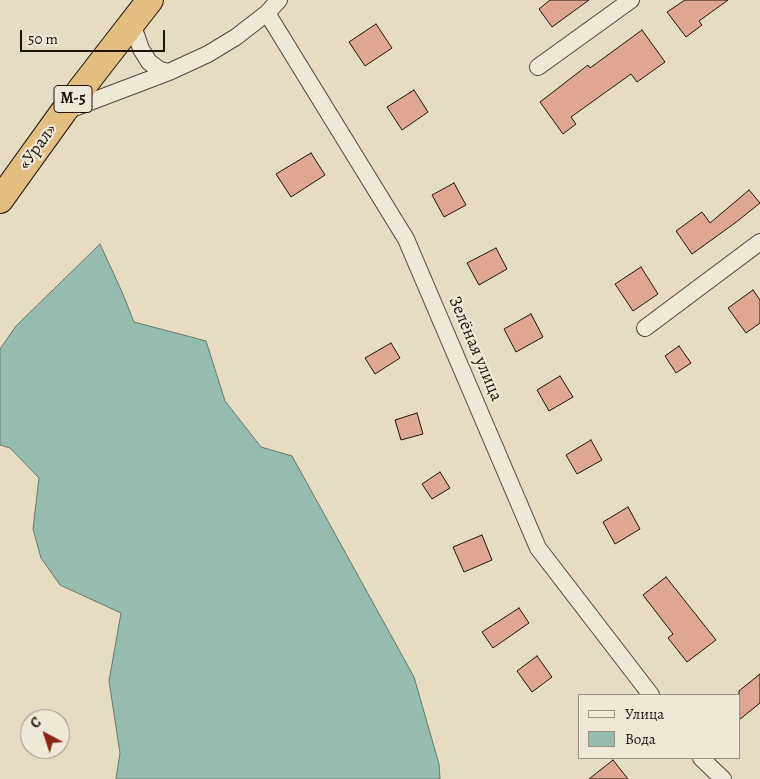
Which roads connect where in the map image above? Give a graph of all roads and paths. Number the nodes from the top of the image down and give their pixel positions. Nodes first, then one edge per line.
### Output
1 (150, 0) edge
2 (279, 0) edge
3 (631, 0) edge
4 (267, 13) junction
5 (132, 23) junction
6 (538, 67) dead end
7 (169, 72) junction
8 (64, 111) junction
9 (0, 200) edge
10 (760, 242) edge
11 (645, 328) dead end
12 (650, 694) edge
13 (703, 759) edge
14 (723, 779) edge

1 - 5 highway, «Урал» / М-5
2 - 4 street
3 - 6 street
4 - 7 street
4 - 12 street, Зелёная улица
5 - 7 street
5 - 8 highway, «Урал» / М-5
7 - 8 street
8 - 9 highway, «Урал» / М-5
10 - 11 street
13 - 14 street

